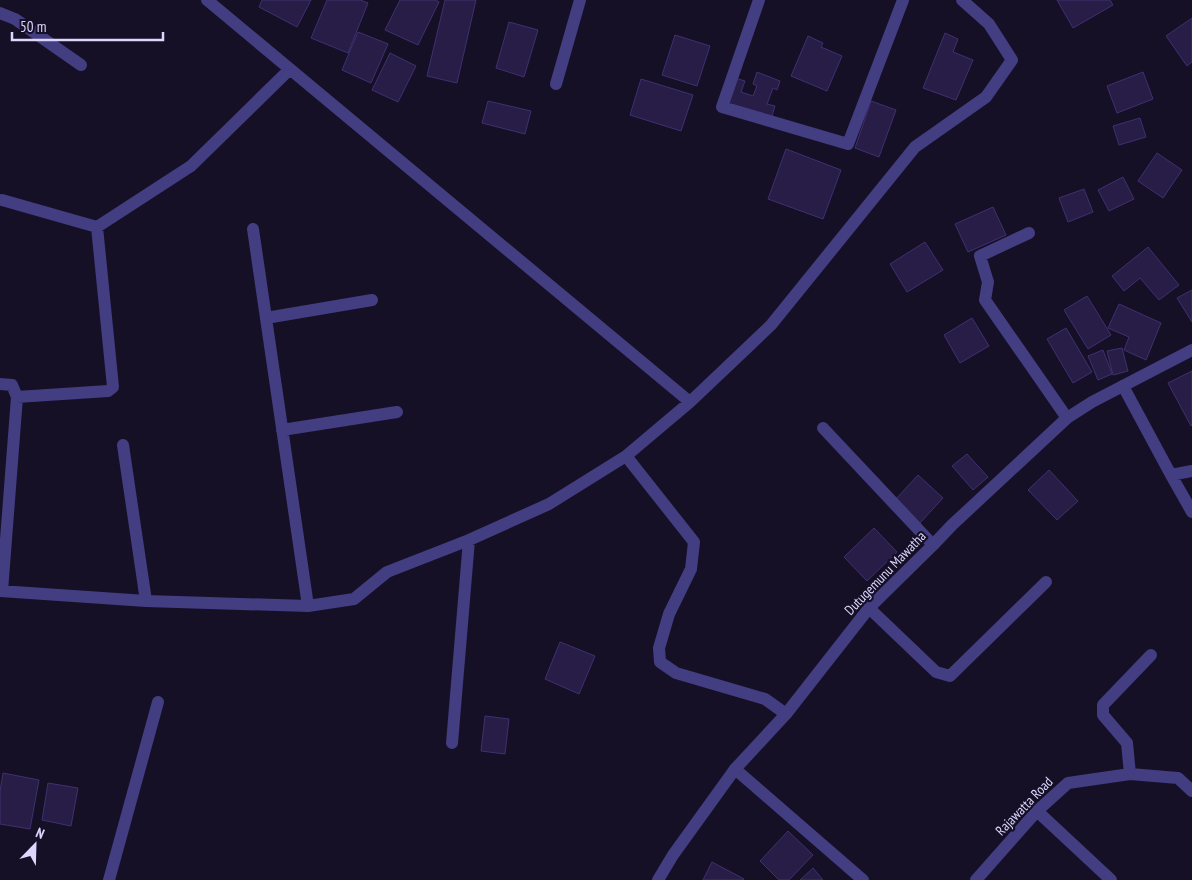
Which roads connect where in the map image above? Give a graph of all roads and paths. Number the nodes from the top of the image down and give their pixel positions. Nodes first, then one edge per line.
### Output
1 (207, 0) edge
2 (580, 0) edge
3 (759, 0) edge
4 (903, 0) edge
5 (962, 0) edge
6 (0, 13) edge
7 (81, 65) dead end
8 (290, 69) junction
9 (556, 84) dead end
10 (2, 200) dead end
11 (97, 227) junction
12 (253, 229) dead end
13 (1029, 233) dead end
14 (372, 300) dead end
15 (266, 318) junction
16 (1192, 350) edge
17 (0, 384) edge
18 (1123, 386) junction
19 (17, 398) junction
20 (690, 402) junction
21 (397, 412) dead end
22 (1067, 418) junction
23 (823, 428) dead end
24 (282, 430) junction
25 (123, 445) dead end
26 (626, 456) junction
27 (1192, 472) edge
28 (1171, 475) junction
29 (1192, 512) edge
30 (469, 540) junction
31 (933, 545) junction
32 (1046, 582) dead end
33 (1, 591) edge
34 (146, 601) junction
35 (308, 606) junction
36 (869, 608) junction
37 (1152, 655) dead end
38 (158, 702) dead end
39 (786, 714) junction
40 (452, 742) dead end
41 (735, 770) junction
42 (1130, 774) junction
43 (1192, 790) edge
44 (1038, 811) junction
45 (109, 880) edge
46 (658, 880) edge
47 (863, 880) edge
48 (976, 880) edge
49 (1111, 880) edge

1 - 8 street
2 - 9 street
3 - 4 street
5 - 20 street
6 - 7 street
8 - 11 street
8 - 20 street
10 - 11 street
11 - 19 street
12 - 15 street
13 - 22 street
14 - 15 street
15 - 24 street
16 - 18 street, Dutugemunu Mawatha
17 - 19 street
18 - 22 street, Dutugemunu Mawatha
18 - 28 street
19 - 33 street
20 - 26 street
21 - 24 street
22 - 31 street, Dutugemunu Mawatha
23 - 31 street
24 - 35 street
25 - 34 street
26 - 30 street
26 - 39 street
27 - 28 street
28 - 29 street
30 - 35 street
30 - 40 street
31 - 36 street, Dutugemunu Mawatha
32 - 36 street
33 - 34 street
34 - 35 street
36 - 39 street, Dutugemunu Mawatha
37 - 42 street
38 - 45 street
39 - 41 street, Dutugemunu Mawatha
41 - 46 street, Dutugemunu Mawatha
41 - 47 street
42 - 43 street, Rajawatta Road
42 - 44 street, Rajawatta Road
44 - 48 street, Rajawatta Road
44 - 49 street

